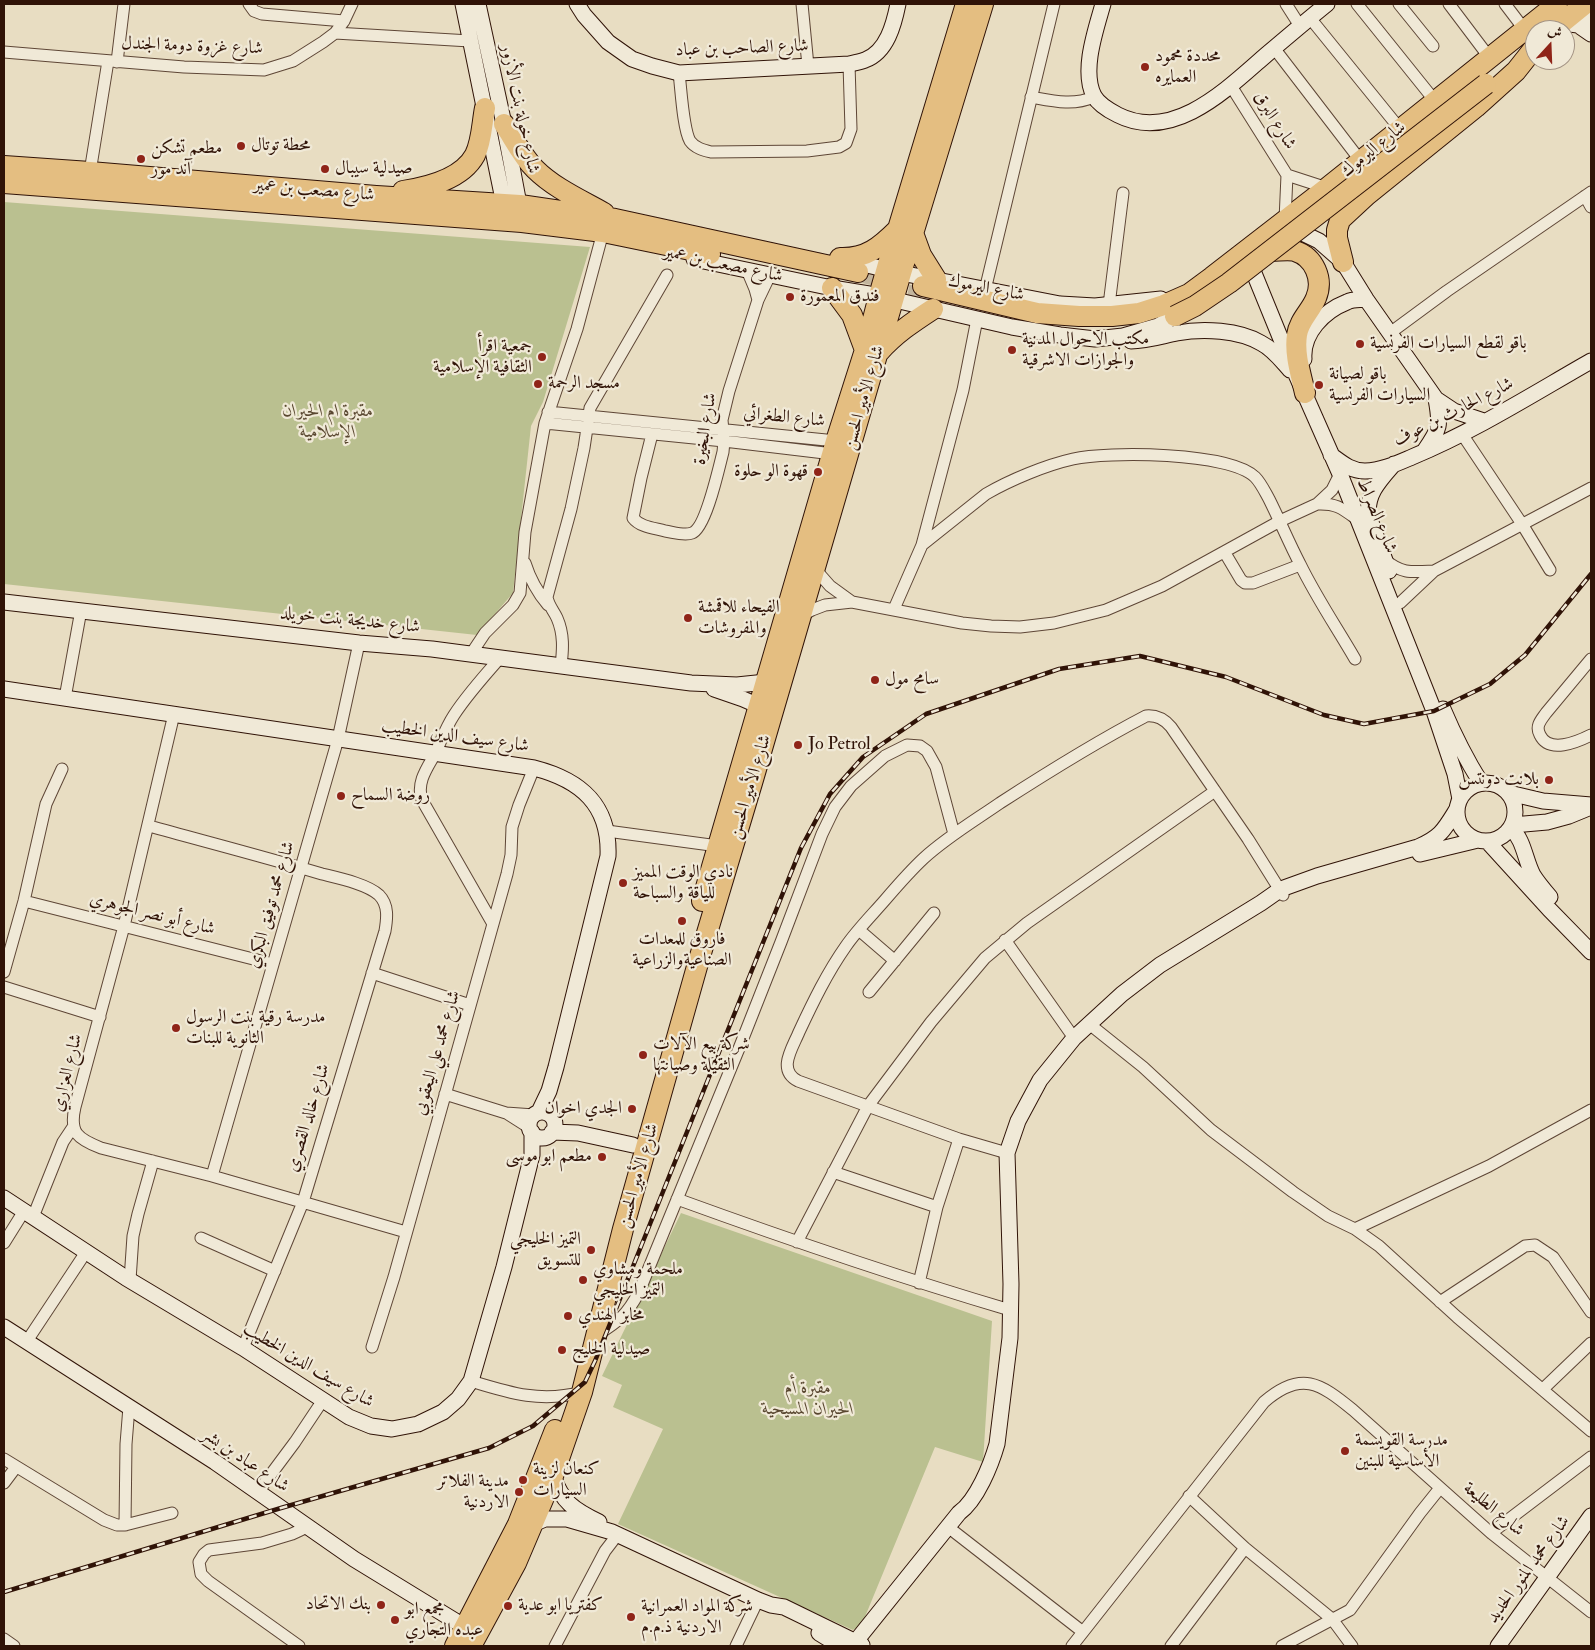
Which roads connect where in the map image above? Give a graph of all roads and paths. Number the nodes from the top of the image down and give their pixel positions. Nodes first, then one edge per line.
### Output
1 (124, 4) edge
2 (249, 4) edge
3 (352, 4) edge
4 (463, 4) edge
5 (478, 4) edge
6 (577, 4) edge
7 (802, 4) edge
8 (898, 4) edge
9 (966, 4) edge
10 (982, 4) edge
11 (1054, 4) edge
12 (1103, 4) edge
13 (1286, 4) edge
14 (1327, 4) edge
15 (1357, 4) edge
16 (1399, 4) edge
17 (1449, 4) edge
18 (1505, 4) edge
19 (1585, 4) edge
20 (1590, 4) edge
21 (1557, 19) edge
22 (344, 21) junction
23 (1305, 22) junction
24 (1591, 26) edge
25 (1525, 32) edge
26 (334, 33) junction
27 (1591, 34) edge
28 (470, 41) junction
29 (1525, 42) edge
30 (1434, 46) dead end
31 (1525, 46) edge
32 (1274, 48) junction
33 (4, 52) edge
34 (1525, 52) edge
35 (1489, 57) junction
36 (113, 62) junction
37 (849, 64) junction
38 (808, 66) junction
39 (679, 73) junction
40 (1231, 86) junction
41 (1031, 97) junction
42 (1094, 97) junction
43 (1436, 101) junction
44 (485, 108) junction
45 (504, 124) junction
46 (1400, 129) junction
47 (1360, 160) junction
48 (4, 166) edge
49 (90, 172) junction
50 (1287, 175) junction
51 (4, 183) edge
52 (1326, 188) junction
53 (1123, 193) dead end
54 (1588, 194) edge
55 (376, 196) junction
56 (1591, 207) edge
57 (513, 213) junction
58 (1284, 222) junction
59 (614, 227) junction
60 (906, 231) junction
61 (1245, 251) junction
62 (1272, 251) junction
63 (840, 258) junction
64 (1343, 262) junction
65 (747, 270) junction
66 (667, 275) dead end
67 (770, 275) junction
68 (868, 285) junction
69 (917, 287) junction
70 (832, 288) junction
71 (985, 290) junction
72 (1189, 294) junction
73 (1366, 299) junction
74 (758, 300) junction
75 (1109, 305) junction
76 (977, 319) junction
77 (1126, 331) junction
78 (1390, 333) junction
79 (1095, 339) junction
80 (871, 352) junction
81 (1591, 361) edge
82 (1304, 392) junction
83 (1436, 399) junction
84 (547, 418) junction
85 (1484, 421) junction
86 (588, 422) junction
87 (723, 429) junction
88 (652, 434) junction
89 (1462, 434) junction
90 (724, 441) junction
91 (835, 448) junction
92 (1424, 452) junction
93 (1331, 454) junction
94 (1394, 464) junction
95 (1340, 474) junction
96 (1591, 488) edge
97 (1318, 504) junction
98 (1358, 520) junction
99 (1280, 521) junction
100 (1522, 524) junction
101 (922, 545) junction
102 (1224, 553) junction
103 (523, 558) junction
104 (1385, 560) junction
105 (1300, 565) junction
106 (815, 569) junction
107 (1550, 570) dead end
108 (1434, 571) junction
109 (4, 602) edge
110 (852, 602) junction
111 (1400, 602) junction
112 (550, 606) junction
113 (894, 609) junction
114 (81, 610) junction
115 (801, 616) junction
116 (359, 643) junction
117 (471, 654) junction
118 (500, 658) junction
119 (1355, 659) dead end
120 (1591, 659) edge
121 (561, 666) junction
122 (766, 682) junction
123 (691, 683) junction
124 (4, 690) edge
125 (65, 698) junction
126 (759, 706) junction
127 (174, 714) junction
128 (1591, 735) edge
129 (338, 738) junction
130 (434, 754) junction
131 (534, 768) junction
132 (62, 769) dead end
133 (1481, 783) junction
134 (1215, 791) junction
135 (1509, 793) junction
136 (1458, 804) junction
137 (1591, 806) edge
138 (149, 826) junction
139 (1512, 827) junction
140 (607, 831) junction
141 (954, 834) junction
142 (1483, 841) junction
143 (718, 846) junction
144 (301, 867) junction
145 (1282, 892) junction
146 (24, 901) junction
147 (934, 913) dead end
148 (494, 924) junction
149 (124, 926) junction
150 (859, 930) junction
151 (1591, 939) edge
152 (1005, 940) junction
153 (8, 943) edge
154 (1591, 952) edge
155 (895, 961) junction
156 (272, 964) junction
157 (4, 972) edge
158 (372, 973) junction
159 (4, 987) edge
160 (869, 992) dead end
161 (470, 1006) junction
162 (100, 1017) junction
163 (1088, 1024) junction
164 (1074, 1038) junction
165 (445, 1094) junction
166 (868, 1106) junction
167 (1591, 1110) edge
168 (542, 1124) junction
169 (73, 1128) junction
170 (959, 1139) junction
171 (633, 1145) junction
172 (1007, 1153) junction
173 (152, 1161) junction
174 (833, 1172) junction
175 (212, 1176) junction
176 (4, 1198) edge
177 (677, 1199) junction
178 (302, 1202) junction
179 (937, 1208) junction
180 (28, 1214) junction
181 (1355, 1229) junction
182 (406, 1232) junction
183 (201, 1238) dead end
184 (797, 1242) junction
185 (4, 1243) edge
186 (86, 1252) junction
187 (275, 1271) junction
188 (130, 1280) junction
189 (919, 1283) junction
190 (1440, 1302) junction
191 (1010, 1310) junction
192 (1591, 1312) edge
193 (4, 1327) edge
194 (597, 1335) junction
195 (27, 1341) junction
196 (1591, 1343) edge
197 (372, 1347) dead end
198 (243, 1348) junction
199 (471, 1381) junction
200 (1543, 1389) junction
201 (574, 1394) junction
202 (322, 1400) junction
203 (129, 1407) junction
204 (1591, 1431) edge
205 (1591, 1457) edge
206 (4, 1459) edge
207 (16, 1467) junction
208 (553, 1476) junction
209 (4, 1483) edge
210 (1440, 1488) junction
211 (257, 1492) junction
212 (1189, 1496) junction
213 (172, 1513) dead end
214 (1591, 1516) edge
215 (533, 1524) junction
216 (125, 1525) junction
217 (307, 1527) junction
218 (950, 1529) junction
219 (615, 1533) junction
220 (1491, 1533) junction
221 (1245, 1548) junction
222 (1548, 1578) junction
223 (765, 1602) junction
224 (1591, 1612) edge
225 (1332, 1620) junction
226 (1083, 1632) junction
227 (468, 1637) edge
228 (4, 1639) edge
229 (858, 1645) edge
230 (14, 1646) edge
231 (299, 1646) edge
232 (455, 1646) edge
233 (555, 1646) edge
234 (736, 1646) edge
235 (840, 1646) edge
236 (1072, 1646) edge
237 (1171, 1646) edge
238 (1282, 1646) edge
239 (1352, 1646) edge
240 (1498, 1646) edge

1 - 36 street
2 - 22 street
3 - 22 street, شارع غزوة دومة الجندل
4 - 28 street, شارع خولة بنت الأزور
5 - 45 street, شارع خولة بنت الأزور
6 - 39 street, شارع الصاحب بن عباد
7 - 38 street
8 - 37 street, شارع الصاحب بن عباد
9 - 60 highway, شارع الأمير الحسن
10 - 60 highway, شارع الأمير الحسن
11 - 41 street
12 - 42 street
13 - 23 street
14 - 23 street
15 - 43 street
16 - 30 street
17 - 35 street
18 - 25 street
19 - 21 highway, شارع اليرموك
20 - 24 street
21 - 27 street
22 - 26 street, شارع غزوة دومة الجندل
23 - 32 street
23 - 46 street
26 - 28 street
26 - 36 street, شارع غزوة دومة الجندل
28 - 44 street, شارع خولة بنت الأزور
29 - 35 highway, شارع اليرموك
31 - 62 highway, شارع اليرموك, bridge
32 - 40 street
32 - 47 street
33 - 36 street, شارع غزوة دومة الجندل
34 - 64 highway
35 - 43 highway, شارع اليرموك
36 - 49 street
37 - 38 street, شارع الصاحب بن عباد
37 - 39 street
38 - 39 street, شارع الصاحب بن عباد
40 - 42 street
40 - 50 street, شارع البرق
41 - 42 street
41 - 71 street
43 - 46 highway, شارع اليرموك
44 - 55 highway
44 - 57 street, شارع خولة بنت الأزور
45 - 57 street, شارع خولة بنت الأزور
45 - 59 highway
46 - 47 highway, شارع اليرموك
47 - 52 highway, شارع اليرموك
48 - 49 highway, شارع مصعب بن عمير
49 - 55 highway, شارع مصعب بن عمير
50 - 52 street, شارع البرق
50 - 58 street, شارع البرق
51 - 57 highway, شارع مصعب بن عمير
52 - 58 highway, شارع اليرموك
53 - 75 street
54 - 56 street
54 - 78 street
55 - 57 highway, شارع مصعب بن عمير
57 - 59 highway, شارع مصعب بن عمير
58 - 61 highway, شارع اليرموك
58 - 64 street
59 - 63 street, شارع مصعب بن عمير
59 - 65 street, شارع مصعب بن عمير
59 - 68 highway, شارع مصعب بن عمير
59 - 84 street
60 - 63 highway
60 - 69 highway, شارع الأمير الحسن
60 - 69 highway
61 - 72 highway, شارع اليرموك
61 - 82 street, شارع الصراط
62 - 77 highway, شارع اليرموك, bridge
62 - 82 highway
63 - 68 street, شارع مصعب بن عمير
64 - 73 street
65 - 67 street, شارع مصعب بن عمير
65 - 74 street
66 - 86 street
67 - 70 street, شارع مصعب بن عمير
67 - 74 street, شارع البخيرة
68 - 69 highway, شارع الأمير الحسن
68 - 69 street, شارع مصعب بن عمير
68 - 69 street, شارع اليرموك
68 - 70 street, شارع مصعب بن عمير
68 - 80 highway, شارع الأمير الحسن
69 - 71 street, شارع اليرموك
69 - 72 highway, شارع اليرموك
69 - 76 street, شارع اليرموك
69 - 77 highway, شارع اليرموك
69 - 80 highway
70 - 80 highway
71 - 75 street, شارع اليرموك
72 - 75 street, شارع اليرموك
73 - 78 street
73 - 82 street
74 - 87 street, شارع البخيرة
76 - 79 street, شارع اليرموك
76 - 101 street
77 - 79 street, شارع اليرموك
78 - 83 street
79 - 82 street
80 - 91 highway, شارع الأمير الحسن
80 - 106 highway, شارع الأمير الحسن
81 - 85 street, شارع الحارث بن عوف
82 - 93 street, شارع الصراط
83 - 85 street
83 - 92 street
84 - 86 street, شارع الطغرائي
84 - 103 street
85 - 89 street, شارع الحارث بن عوف
86 - 87 street, شارع الطغرائي
86 - 88 street, شارع الطغرائي
86 - 112 street
87 - 90 street, شارع البخيرة
87 - 91 street, شارع الطغرائي
88 - 90 street, شارع الطغرائي
88 - 90 street, شارع البخيرة
89 - 92 street, شارع الحارث بن عوف
89 - 100 street
90 - 91 street, شارع الطغرائي
91 - 122 highway, شارع الأمير الحسن
92 - 94 street, شارع الحارث بن عوف
93 - 94 street, شارع الحارث بن عوف
93 - 95 street, شارع الصراط
94 - 104 street, شارع الصراط
95 - 97 street
95 - 98 street, شارع الصراط
96 - 100 street
97 - 98 street
97 - 99 street
98 - 136 street, شارع الصراط
99 - 101 street
99 - 102 street
99 - 105 street
100 - 107 street
100 - 108 street
101 - 113 street
102 - 105 street
102 - 113 street
103 - 112 street
103 - 117 street
104 - 108 street
104 - 111 street, شارع الصراط
105 - 119 street
106 - 110 street
106 - 115 highway, شارع الأمير الحسن
108 - 111 street
109 - 114 street, شارع خديجة بنت خويلد
110 - 113 street
110 - 115 street
111 - 133 street, شارع الصراط
112 - 121 street
114 - 116 street, شارع خديجة بنت خويلد
114 - 125 street
115 - 194 highway, شارع الأمير الحسن
116 - 117 street, شارع خديجة بنت خويلد
116 - 129 street, شارع محمد توفيق البكري
117 - 118 street, شارع خديجة بنت خويلد
118 - 121 street, شارع خديجة بنت خويلد
118 - 130 street
120 - 128 street
121 - 123 street, شارع خديجة بنت خويلد
122 - 123 street, شارع خديجة بنت خويلد
122 - 126 highway, شارع الأمير الحسن
123 - 126 street, شارع خديجة بنت خويلد
124 - 125 street, شارع سيف الدين الخطيب
125 - 127 street, شارع سيف الدين الخطيب
126 - 143 highway, شارع الأمير الحسن
127 - 129 street, شارع سيف الدين الخطيب
127 - 138 street, شارع العزاري
129 - 130 street, شارع سيف الدين الخطيب
129 - 144 street, شارع محمد توفيق البكري
130 - 131 street, شارع سيف الدين الخطيب
130 - 148 street
131 - 140 street, شارع سيف الدين الخطيب
131 - 148 street, شارع محمد علي اليعقوبي
132 - 146 street
133 - 135 street
133 - 136 street
134 - 141 street
134 - 145 street
134 - 152 street
135 - 137 street
135 - 139 street
136 - 142 street
136 - 145 street
137 - 139 street
138 - 144 street, شارع خالد القصري
138 - 149 street, شارع العزاري
139 - 142 street
139 - 151 street
140 - 143 street
140 - 168 street, شارع سيف الدين الخطيب
141 - 150 street
141 - 177 street
142 - 145 street
142 - 154 street
143 - 171 highway, شارع الأمير الحسن
144 - 156 street, شارع محمد توفيق البكري
144 - 158 street, شارع خالد القصري
145 - 163 street
146 - 149 street, شارع أبو نصر الجوهري
146 - 153 street
147 - 155 street
148 - 161 street, شارع محمد علي اليعقوبي
149 - 156 street, شارع أبو نصر الجوهري
149 - 162 street, شارع العزاري
150 - 155 street
150 - 166 street
152 - 164 street
152 - 166 street
153 - 157 street
155 - 160 street
156 - 175 street, شارع محمد توفيق البكري
158 - 161 street
158 - 178 street, شارع خالد القصري
159 - 162 street
161 - 165 street, شارع محمد علي اليعقوبي
162 - 169 street, شارع العزاري
163 - 164 street
163 - 181 street
164 - 172 street
165 - 168 street
165 - 182 street, شارع محمد علي اليعقوبي
166 - 170 street
166 - 174 street
167 - 181 street
168 - 171 street
168 - 199 street, شارع سيف الدين الخطيب
169 - 173 street, شارع العزاري
169 - 180 street
170 - 172 street
170 - 179 street
171 - 201 highway, شارع الأمير الحسن
172 - 191 street
173 - 175 street, شارع العزاري
173 - 188 street
174 - 179 street
174 - 184 street
175 - 178 street, شارع العزاري
176 - 180 street, شارع سيف الدين الخطيب
177 - 184 street
177 - 194 street
178 - 182 street, شارع العزاري
178 - 187 street, شارع خالد القصري
179 - 189 street
180 - 185 street
180 - 186 street, شارع سيف الدين الخطيب
181 - 190 street
182 - 197 street, شارع محمد علي اليعقوبي
183 - 187 street
184 - 189 street
186 - 188 street, شارع سيف الدين الخطيب
186 - 195 street
187 - 198 street, شارع خالد القصري
188 - 198 street, شارع سيف الدين الخطيب
189 - 191 street
190 - 192 street
190 - 200 street
191 - 218 street
193 - 195 street, شارع عباد بن بشر
194 - 201 highway, شارع الأمير الحسن
195 - 203 street, شارع عباد بن بشر
196 - 200 street
198 - 202 street, شارع سيف الدين الخطيب
199 - 201 street
199 - 202 street, شارع سيف الدين الخطيب
200 - 204 street
201 - 208 highway, شارع الأمير الحسن
201 - 227 highway, شارع الأمير الحسن
202 - 211 street
203 - 211 street, شارع عباد بن بشر
203 - 216 street
205 - 220 street
206 - 207 street
207 - 209 street
207 - 216 street
208 - 215 highway, شارع الأمير الحسن
208 - 219 street
210 - 212 street, شارع الطليعة
210 - 220 street, شارع الطليعة
210 - 225 street
211 - 217 street, شارع عباد بن بشر
212 - 221 street
212 - 226 street
213 - 216 street
214 - 222 street, شارع محمد المنور الحديد
215 - 219 street
215 - 227 highway, شارع الأمير الحسن
217 - 227 street, شارع عباد بن بشر
217 - 231 street
218 - 226 street
218 - 229 street
219 - 223 street
219 - 233 street
220 - 222 street, شارع الطليعة
221 - 225 street
221 - 237 street
222 - 224 street, شارع الطليعة
222 - 240 street, شارع محمد المنور الحديد
223 - 229 street
223 - 234 street
223 - 235 street
225 - 238 street
225 - 239 street
226 - 236 street
227 - 232 highway, شارع الأمير الحسن
228 - 230 street

